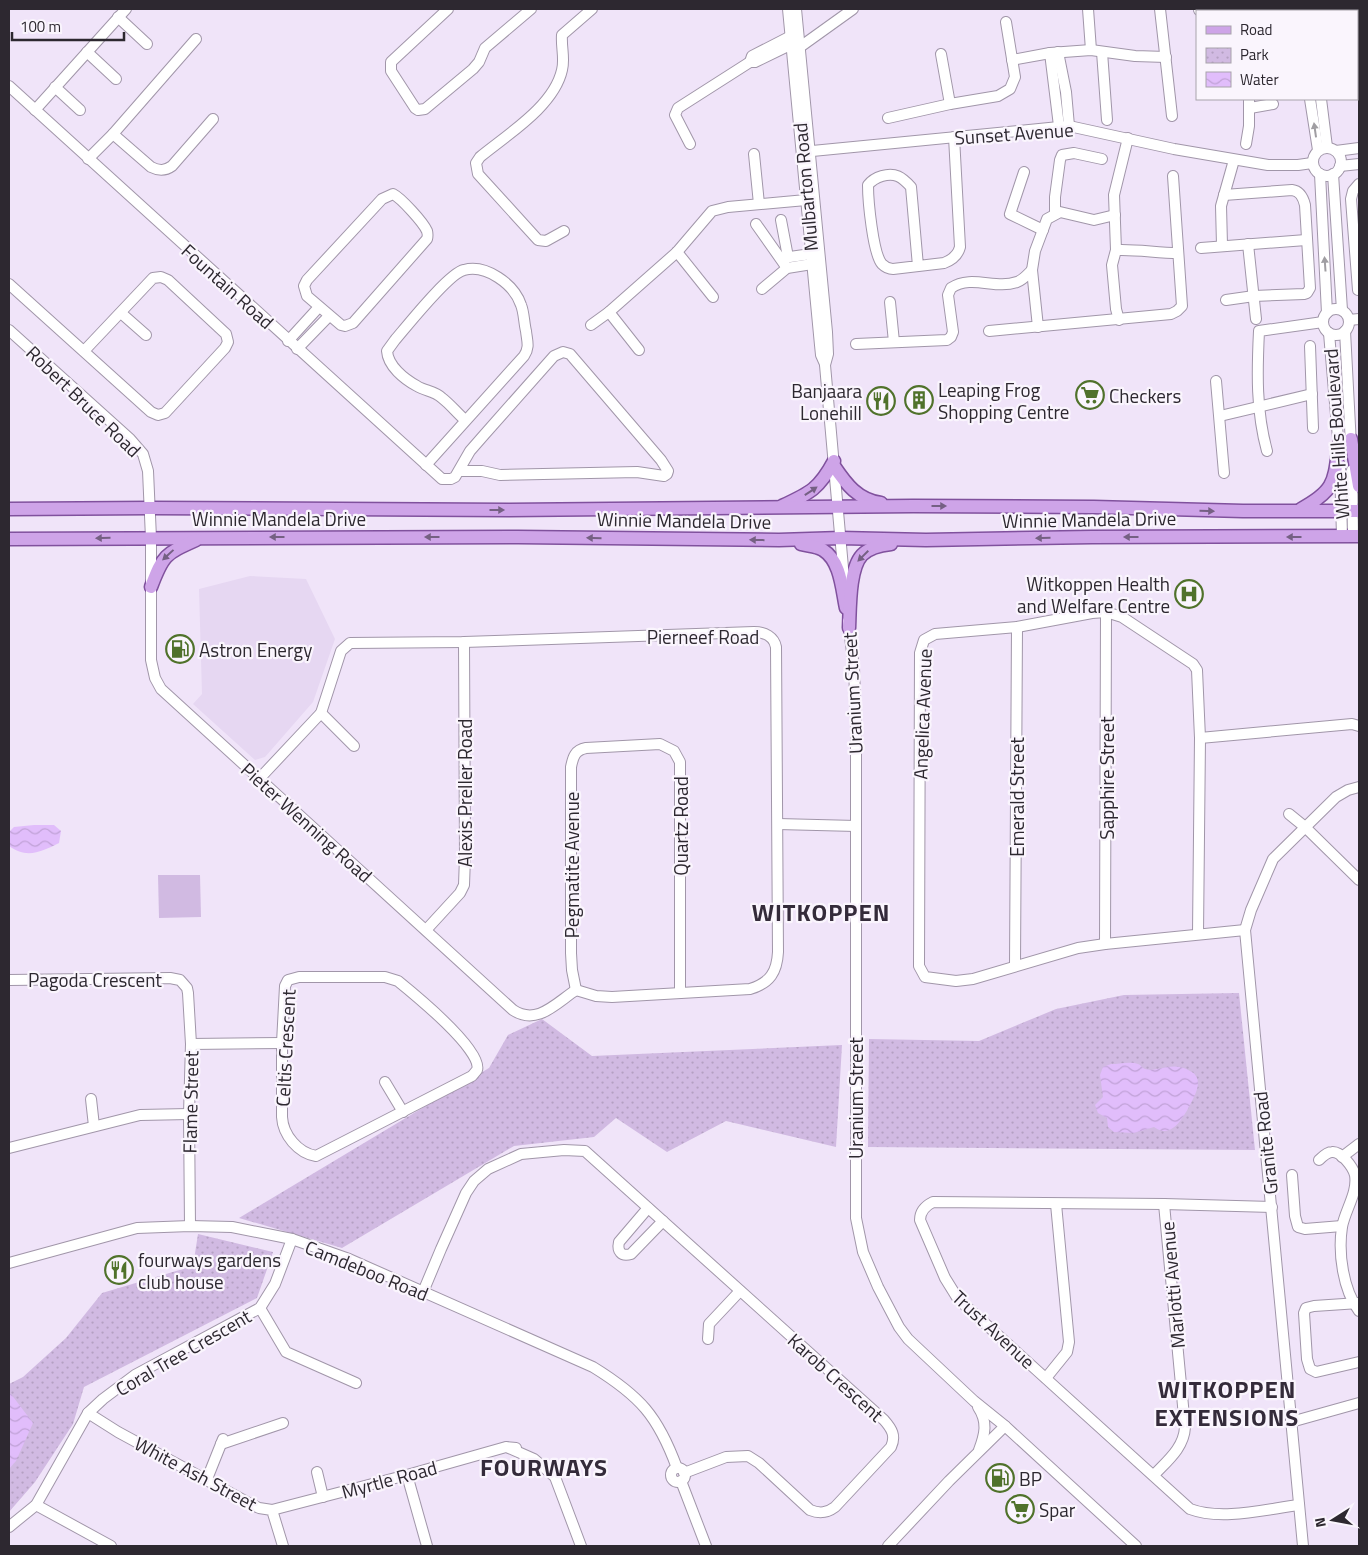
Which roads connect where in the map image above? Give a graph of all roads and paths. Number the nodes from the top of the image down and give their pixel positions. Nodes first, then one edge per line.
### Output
1 (126, 9) edge
2 (448, 9) edge
3 (532, 9) edge
4 (592, 9) edge
5 (788, 9) edge
6 (796, 9) edge
7 (853, 9) edge
8 (1088, 9) edge
9 (1160, 9) edge
10 (118, 17) junction
11 (1006, 22) dead end
12 (196, 39) dead end
13 (147, 44) dead end
14 (794, 44) junction
15 (1097, 51) junction
16 (87, 52) junction
17 (1054, 52) junction
18 (941, 54) dead end
19 (1166, 57) junction
20 (1012, 60) junction
21 (116, 79) dead end
22 (9, 86) edge
23 (55, 87) junction
24 (1310, 100) edge
25 (1321, 100) edge
26 (1249, 103) edge
27 (950, 104) junction
28 (1274, 104) dead end
29 (35, 110) junction
30 (80, 110) dead end
31 (1172, 116) dead end
32 (213, 118) dead end
33 (888, 118) dead end
34 (1108, 120) dead end
35 (1064, 126) junction
36 (114, 134) junction
37 (954, 137) junction
38 (1128, 138) junction
39 (690, 144) dead end
40 (1246, 144) dead end
41 (1359, 148) edge
42 (1327, 149) junction
43 (806, 151) junction
44 (754, 154) dead end
45 (88, 159) junction
46 (1102, 159) dead end
47 (1234, 160) junction
48 (1312, 163) junction
49 (1359, 164) edge
50 (1337, 170) junction
51 (1024, 172) dead end
52 (1320, 174) junction
53 (1173, 176) dead end
54 (1359, 184) edge
55 (1224, 195) junction
56 (806, 200) junction
57 (759, 204) junction
58 (1055, 214) junction
59 (1116, 215) junction
60 (781, 220) dead end
61 (756, 224) dead end
62 (1043, 230) junction
63 (564, 232) dead end
64 (1306, 240) junction
65 (1248, 244) junction
66 (1222, 245) junction
67 (1357, 247) edge
68 (1201, 248) dead end
69 (1116, 250) junction
70 (677, 252) junction
71 (1178, 254) junction
72 (812, 259) junction
73 (785, 261) junction
74 (918, 266) junction
75 (1032, 270) junction
76 (1019, 281) junction
77 (1034, 287) junction
78 (10, 288) edge
79 (762, 289) dead end
80 (1358, 290) dead end
81 (1254, 296) junction
82 (713, 297) dead end
83 (1226, 300) dead end
84 (890, 302) dead end
85 (319, 307) junction
86 (1342, 310) junction
87 (609, 312) junction
88 (121, 313) junction
89 (329, 316) junction
90 (1325, 317) junction
91 (1256, 319) dead end
92 (1119, 320) junction
93 (1354, 320) edge
94 (591, 325) dead end
95 (1038, 327) junction
96 (9, 330) edge
97 (989, 331) dead end
98 (1345, 331) junction
99 (1329, 333) junction
100 (146, 335) dead end
101 (288, 341) junction
102 (894, 342) junction
103 (856, 344) dead end
104 (1310, 346) dead end
105 (297, 349) junction
106 (639, 350) dead end
107 (84, 351) junction
108 (825, 365) junction
109 (1216, 381) dead end
110 (1312, 394) junction
111 (1258, 406) junction
112 (1220, 416) junction
113 (465, 420) junction
114 (1313, 428) dead end
115 (1345, 441) junction
116 (1267, 451) dead end
117 (834, 464) junction
118 (426, 465) junction
119 (460, 471) junction
120 (1224, 473) dead end
121 (1359, 486) edge
122 (913, 506) junction
123 (9, 508) edge
124 (151, 508) junction
125 (777, 508) junction
126 (838, 508) junction
127 (1298, 511) junction
128 (1351, 511) edge
129 (1351, 536) edge
130 (152, 538) junction
131 (200, 538) junction
132 (841, 538) junction
133 (9, 539) edge
134 (779, 540) junction
135 (926, 540) junction
136 (151, 587) junction
137 (1106, 612) junction
138 (848, 613) junction
139 (1017, 627) junction
140 (849, 628) junction
141 (464, 642) junction
142 (320, 713) junction
143 (1359, 726) edge
144 (1200, 738) junction
145 (354, 746) dead end
146 (586, 748) joint
147 (259, 779) junction
148 (1359, 787) edge
149 (1289, 814) dead end
150 (778, 824) junction
151 (856, 826) junction
152 (1305, 827) junction
153 (1359, 880) edge
154 (426, 930) junction
155 (1246, 930) junction
156 (1198, 934) junction
157 (1105, 944) junction
158 (1015, 966) junction
159 (9, 980) edge
160 (180, 980) joint
161 (576, 990) junction
162 (680, 993) junction
163 (282, 1043) junction
164 (191, 1044) junction
165 (385, 1082) dead end
166 (91, 1099) dead end
167 (403, 1112) junction
168 (189, 1114) junction
169 (94, 1126) junction
170 (1359, 1144) edge
171 (9, 1148) edge
172 (1342, 1157) junction
173 (1319, 1160) dead end
174 (1292, 1175) dead end
175 (1056, 1204) junction
176 (1164, 1204) junction
177 (1272, 1207) junction
178 (648, 1208) junction
179 (1354, 1208) edge
180 (662, 1221) junction
181 (190, 1226) junction
182 (1342, 1226) junction
183 (292, 1240) junction
184 (9, 1263) edge
185 (740, 1290) junction
186 (423, 1292) junction
187 (260, 1308) junction
188 (1358, 1309) edge
189 (708, 1339) dead end
190 (1359, 1362) edge
191 (1046, 1378) junction
192 (356, 1383) dead end
193 (974, 1400) junction
194 (1358, 1402) edge
195 (88, 1413) junction
196 (1291, 1422) junction
197 (283, 1423) dead end
198 (1005, 1426) junction
199 (978, 1453) junction
200 (317, 1472) dead end
201 (407, 1475) junction
202 (678, 1475) junction
203 (1154, 1475) junction
204 (207, 1479) junction
205 (323, 1497) junction
206 (36, 1505) junction
207 (1299, 1505) junction
208 (272, 1510) junction
209 (690, 1516) junction
210 (9, 1527) edge
211 (111, 1546) edge
212 (283, 1546) edge
213 (427, 1546) edge
214 (581, 1546) edge
215 (698, 1546) edge
216 (706, 1546) edge
217 (888, 1546) edge
218 (1136, 1546) edge
219 (1303, 1546) edge

1 - 10 street
2 - 3 street
4 - 63 street
5 - 14 street, Mulbarton Road
6 - 14 street, Mulbarton Road
7 - 14 street
8 - 15 street
9 - 19 street
10 - 13 street
10 - 16 street
11 - 20 street
12 - 36 street
14 - 39 street
14 - 43 street, Mulbarton Road
15 - 17 street
15 - 19 street
15 - 34 street
16 - 21 street
16 - 23 street
17 - 20 street
17 - 35 street
18 - 27 street
19 - 31 street
20 - 27 street
22 - 29 street, Fountain Road
23 - 29 street
23 - 30 street
42 -> 24 street
25 - 42 street
26 - 28 street
26 - 40 street
27 - 33 street
29 - 45 street, Fountain Road
32 - 36 street
35 - 37 street, Sunset Avenue
35 - 38 street, Sunset Avenue
36 - 45 street
37 - 43 street, Sunset Avenue
37 - 74 street
38 - 47 street, Sunset Avenue
38 - 59 street
41 - 42 street
42 - 48 street
42 - 50 street
43 - 56 street, Mulbarton Road
43 - 108 street, Mulbarton Road
44 - 57 street
45 - 101 street, Fountain Road
46 - 58 street
47 - 48 street, Sunset Avenue
47 - 55 street
48 - 52 street
49 - 50 street
50 - 52 street
50 - 86 street
51 - 62 street
90 -> 52 street
53 - 71 street
54 - 67 street
55 - 64 street
55 - 66 street
56 - 57 street
56 - 72 street, Mulbarton Road
57 - 70 street
58 - 59 street
58 - 62 street
59 - 69 street
60 - 73 street
61 - 73 street
62 - 75 street
64 - 65 street
64 - 81 street
65 - 66 street
65 - 81 street
66 - 68 street
67 - 80 street
69 - 71 street
69 - 92 street
70 - 82 street
70 - 87 street
71 - 92 street
72 - 73 street
72 - 108 street, Mulbarton Road
73 - 79 street
74 - 74 street
75 - 76 street
75 - 77 street
76 - 77 street
76 - 102 street
77 - 95 street
78 - 107 street
81 - 83 street
81 - 91 street
84 - 102 street
85 - 89 street
85 - 89 street
85 - 101 street
86 - 90 street
86 - 93 street
87 - 94 street
87 - 106 street
88 - 100 street
88 - 107 street
88 - 107 street
89 - 105 street
90 - 99 street
90 - 111 street
92 - 95 street
93 - 98 street
95 - 97 street
96 - 124 street, Robert Bruce Road
98 - 99 street
98 - 115 street, White Hills Boulevard
99 - 115 street, White Hills Boulevard
101 - 105 street, Fountain Road
102 - 103 street
104 - 110 street
105 - 118 street, Fountain Road
108 - 117 street, Mulbarton Road
109 - 112 street
110 - 111 street
110 - 114 street
111 - 112 street
111 - 116 street
112 - 120 street
113 - 113 street
113 - 118 street
115 - 121 main road
115 - 127 main road
115 - 128 street, White Hills Boulevard
117 - 122 main road
125 -> 117 main road
117 - 126 street, Mulbarton Road
118 - 119 street, Fountain Road
119 - 119 street
122 - 126 main road, Winnie Mandela Drive
122 -> 127 main road, Winnie Mandela Drive
123 - 124 main road, Winnie Mandela Drive
124 -> 125 main road, Winnie Mandela Drive
124 - 130 street, Robert Bruce Road
125 - 126 main road, Winnie Mandela Drive
126 - 132 street, Mulbarton Road
127 - 128 main road, Winnie Mandela Drive
128 - 129 street, White Hills Boulevard
129 -> 135 main road, Winnie Mandela Drive
130 - 131 main road, Winnie Mandela Drive
130 -> 133 main road, Winnie Mandela Drive
130 - 136 street, Pieter Wenning Road
134 -> 131 main road, Winnie Mandela Drive
131 -> 136 main road
132 - 134 main road, Winnie Mandela Drive
132 - 135 main road, Winnie Mandela Drive
132 - 138 street, Uranium Street
134 - 138 main road
135 -> 140 main road
136 - 147 street, Pieter Wenning Road
137 - 139 street, Angelica Avenue
137 - 144 street, Angelica Avenue
137 - 157 street, Sapphire Street
138 - 140 street, Uranium Street
139 - 158 street, Emerald Street
139 - 158 street, Angelica Avenue
140 - 151 street, Uranium Street
141 - 142 street, Pierneef Road
141 - 150 street, Pierneef Road
141 - 154 street, Alexis Preller Road
142 - 145 street
142 - 147 street, Pierneef Road
143 - 144 street
144 - 156 street, Angelica Avenue
146 - 161 street, Pegmatite Avenue
146 - 162 street, Quartz Road
147 - 154 street, Pieter Wenning Road
148 - 152 street, Granite Road
149 - 152 street
150 - 151 street
150 - 162 street, Pierneef Road
151 - 193 street, Uranium Street
152 - 153 street
152 - 155 street, Granite Road
154 - 161 street, Pieter Wenning Road
155 - 156 street, Angelica Avenue
155 - 177 street, Granite Road
156 - 157 street, Angelica Avenue
157 - 158 street, Angelica Avenue
159 - 160 street, Pagoda Crescent
160 - 164 street, Flame Street
161 - 162 street, Pierneef Road
163 - 164 street
163 - 167 street, Celtis Crescent
163 - 167 street, Celtis Crescent
164 - 168 street, Flame Street
165 - 167 street
166 - 169 street
168 - 169 street
168 - 181 street, Flame Street
169 - 171 street
170 - 172 street
172 - 173 street
172 - 179 street
174 - 182 street
175 - 176 street, Trust Avenue
175 - 191 street
175 - 191 street, Trust Avenue
176 - 177 street, Trust Avenue
176 - 203 street, Marlotti Avenue
177 - 196 street, Granite Road
178 - 180 street, Karob Crescent
178 - 180 street
178 - 186 street, Karob Crescent
179 - 182 street
180 - 185 street, Karob Crescent
181 - 183 street, Camdeboo Road
181 - 184 street, Camdeboo Road
182 - 188 street
183 - 186 street, Camdeboo Road
183 - 187 street, Coral Tree Crescent
185 - 189 street
185 - 202 street, Karob Crescent
186 - 202 street, Camdeboo Road
187 - 192 street
187 - 195 street, Coral Tree Crescent
188 - 190 street
191 - 203 street, Trust Avenue
193 - 198 street, Uranium Street
193 - 199 street
194 - 196 street
195 - 204 street, White Ash Street
195 - 206 street, Coral Tree Crescent
196 - 207 street, Granite Road
197 - 204 street
198 - 199 street
198 - 218 street, Uranium Street
199 - 217 street
200 - 205 street
201 - 205 street, Myrtle Road
201 - 213 street
201 - 214 street, Myrtle Road
202 - 209 street, Camdeboo Road
203 - 207 street, Trust Avenue
204 - 208 street, White Ash Street
205 - 208 street, Myrtle Road
206 - 210 street, Coral Tree Crescent
206 - 211 street
207 - 219 street, Granite Road
208 - 212 street, White Ash Street
209 - 215 street, Camdeboo Road
209 - 216 street, Camdeboo Road

